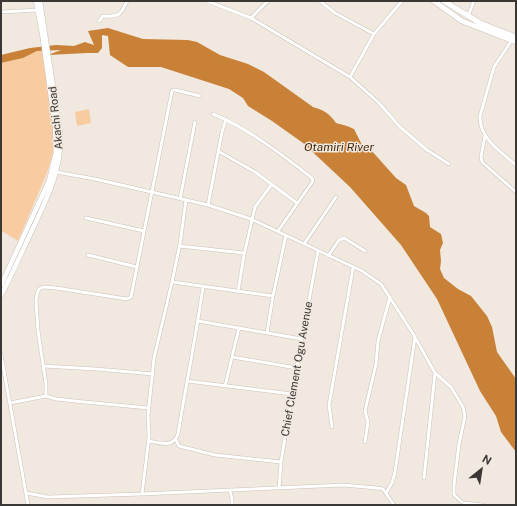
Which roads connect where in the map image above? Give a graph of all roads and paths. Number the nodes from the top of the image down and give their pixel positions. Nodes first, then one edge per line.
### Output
1 (36, 1) edge
2 (40, 1) edge
3 (127, 1) edge
4 (207, 1) edge
5 (268, 1) edge
6 (320, 1) edge
7 (402, 1) edge
8 (434, 1) edge
9 (444, 1) edge
10 (474, 1) edge
11 (38, 10) junction
12 (1, 12) edge
13 (468, 16) junction
14 (251, 18) junction
15 (99, 21) dead end
16 (374, 34) junction
17 (514, 39) edge
18 (45, 40) junction
19 (47, 56) junction
20 (350, 77) junction
21 (200, 96) dead end
22 (213, 114) dead end
23 (226, 119) junction
24 (195, 122) dead end
25 (485, 136) junction
26 (218, 151) junction
27 (449, 164) dead end
28 (516, 165) edge
29 (56, 172) junction
30 (272, 184) junction
31 (152, 192) junction
32 (516, 192) edge
33 (336, 197) dead end
34 (180, 199) junction
35 (186, 200) junction
36 (297, 203) junction
37 (208, 205) junction
38 (86, 218) dead end
39 (251, 220) junction
40 (144, 231) junction
41 (278, 231) junction
42 (286, 235) junction
43 (304, 244) junction
44 (179, 246) junction
45 (318, 251) junction
46 (365, 251) dead end
47 (244, 253) junction
48 (88, 256) dead end
49 (328, 256) junction
50 (137, 267) junction
51 (353, 268) junction
52 (172, 282) junction
53 (1, 285) edge
54 (203, 287) junction
55 (238, 292) junction
56 (1, 295) edge
57 (273, 296) junction
58 (390, 297) junction
59 (198, 321) junction
60 (239, 328) junction
61 (268, 333) junction
62 (415, 337) junction
63 (302, 339) junction
64 (1, 354) edge
65 (232, 357) junction
66 (43, 366) junction
67 (297, 368) junction
68 (435, 372) junction
69 (153, 374) junction
70 (187, 381) junction
71 (225, 386) junction
72 (292, 394) junction
73 (46, 396) junction
74 (10, 404) junction
75 (149, 408) junction
76 (332, 427) dead end
77 (176, 440) junction
78 (148, 441) junction
79 (365, 442) dead end
80 (281, 462) junction
81 (424, 478) dead end
82 (279, 488) junction
83 (230, 491) junction
84 (26, 493) junction
85 (386, 493) junction
86 (142, 494) junction
87 (28, 505) edge
88 (232, 505) edge
89 (394, 505) edge
90 (483, 505) edge

1 - 11 main road, Akachi Road
2 - 18 main road, Akachi Road
3 - 15 street
4 - 14 street
5 - 14 street
6 - 16 street
7 - 16 street
8 - 17 main road
9 - 13 main road
10 - 13 street
11 - 12 street
11 - 18 main road, Akachi Road
13 - 17 main road
14 - 20 street
16 - 20 street
17 - 25 street
18 - 19 main road, Akachi Road
19 - 29 main road, Akachi Road
19 - 53 main road, Akachi Road
20 - 27 street
21 - 31 street
22 - 23 street
23 - 26 street
23 - 36 street
24 - 34 street
25 - 28 street
25 - 32 street
26 - 30 street
26 - 37 street
29 - 31 street
29 - 56 main road, Akachi Road
30 - 36 street
30 - 39 street
31 - 34 street
31 - 40 street
33 - 43 street
34 - 35 street
35 - 37 street
35 - 44 street
36 - 41 street
37 - 39 street
38 - 40 street
39 - 41 street
39 - 47 street
40 - 50 street
41 - 42 street
42 - 43 street
42 - 57 street
43 - 45 street
44 - 47 street
44 - 52 street
45 - 49 street
45 - 63 street, Chief Clement Ogu Avenue
46 - 49 street
47 - 55 street
48 - 50 street
49 - 51 street
50 - 66 street
51 - 58 street
51 - 76 street
52 - 54 street
52 - 69 street
54 - 55 street
54 - 59 street
55 - 57 street
57 - 61 street
58 - 62 street
58 - 79 street
59 - 60 street
59 - 70 street
60 - 61 street
60 - 65 street
61 - 63 street
62 - 68 street
62 - 85 street
63 - 67 street, Chief Clement Ogu Avenue
64 - 74 street
65 - 67 street
65 - 71 street
66 - 69 street
66 - 73 street
67 - 72 street, Chief Clement Ogu Avenue
68 - 81 street
68 - 90 street
69 - 75 street
70 - 71 street
70 - 77 street
71 - 72 street
72 - 80 street, Chief Clement Ogu Avenue
73 - 74 street
73 - 75 street
74 - 84 street
75 - 78 street
77 - 78 street
77 - 80 street
78 - 86 street
80 - 82 street, Chief Clement Ogu Avenue
82 - 83 street
82 - 85 street
83 - 86 street
83 - 88 street
84 - 86 street
84 - 87 street
85 - 89 street

